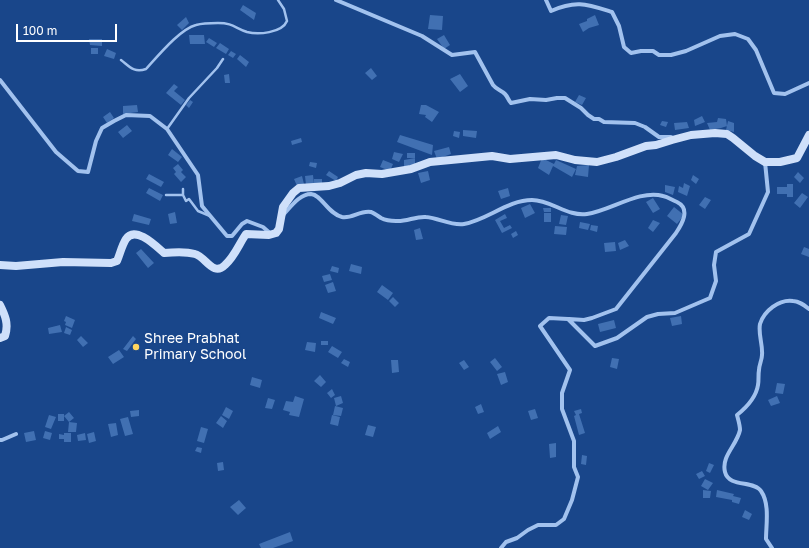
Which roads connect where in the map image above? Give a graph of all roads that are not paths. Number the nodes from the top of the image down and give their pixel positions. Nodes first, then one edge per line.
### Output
1 (278, 0) edge
2 (336, 0) edge
3 (546, 0) edge
4 (223, 58) dead end
5 (121, 60) dead end
6 (0, 80) edge
7 (809, 83) edge
8 (166, 129) junction
9 (809, 135) edge
10 (672, 140) junction
11 (765, 162) junction
12 (183, 189) dead end
13 (166, 195) dead end
14 (183, 195) junction
15 (210, 216) junction
16 (281, 217) junction
17 (272, 234) junction
18 (0, 265) edge
19 (0, 304) edge
20 (809, 309) edge
21 (568, 319) junction
22 (0, 338) edge
23 (16, 434) dead end
24 (0, 440) edge
25 (501, 548) edge
26 (772, 548) edge

1 - 5 lane
2 - 10 street
3 - 7 street
4 - 8 lane
6 - 8 street
8 - 15 street
9 - 11 main road
10 - 11 main road
10 - 16 main road
11 - 21 street
12 - 14 lane
13 - 14 lane
14 - 15 lane
15 - 17 street
16 - 17 main road
16 - 21 street
17 - 18 main road
19 - 22 main road
20 - 26 street
21 - 25 street
23 - 24 street

